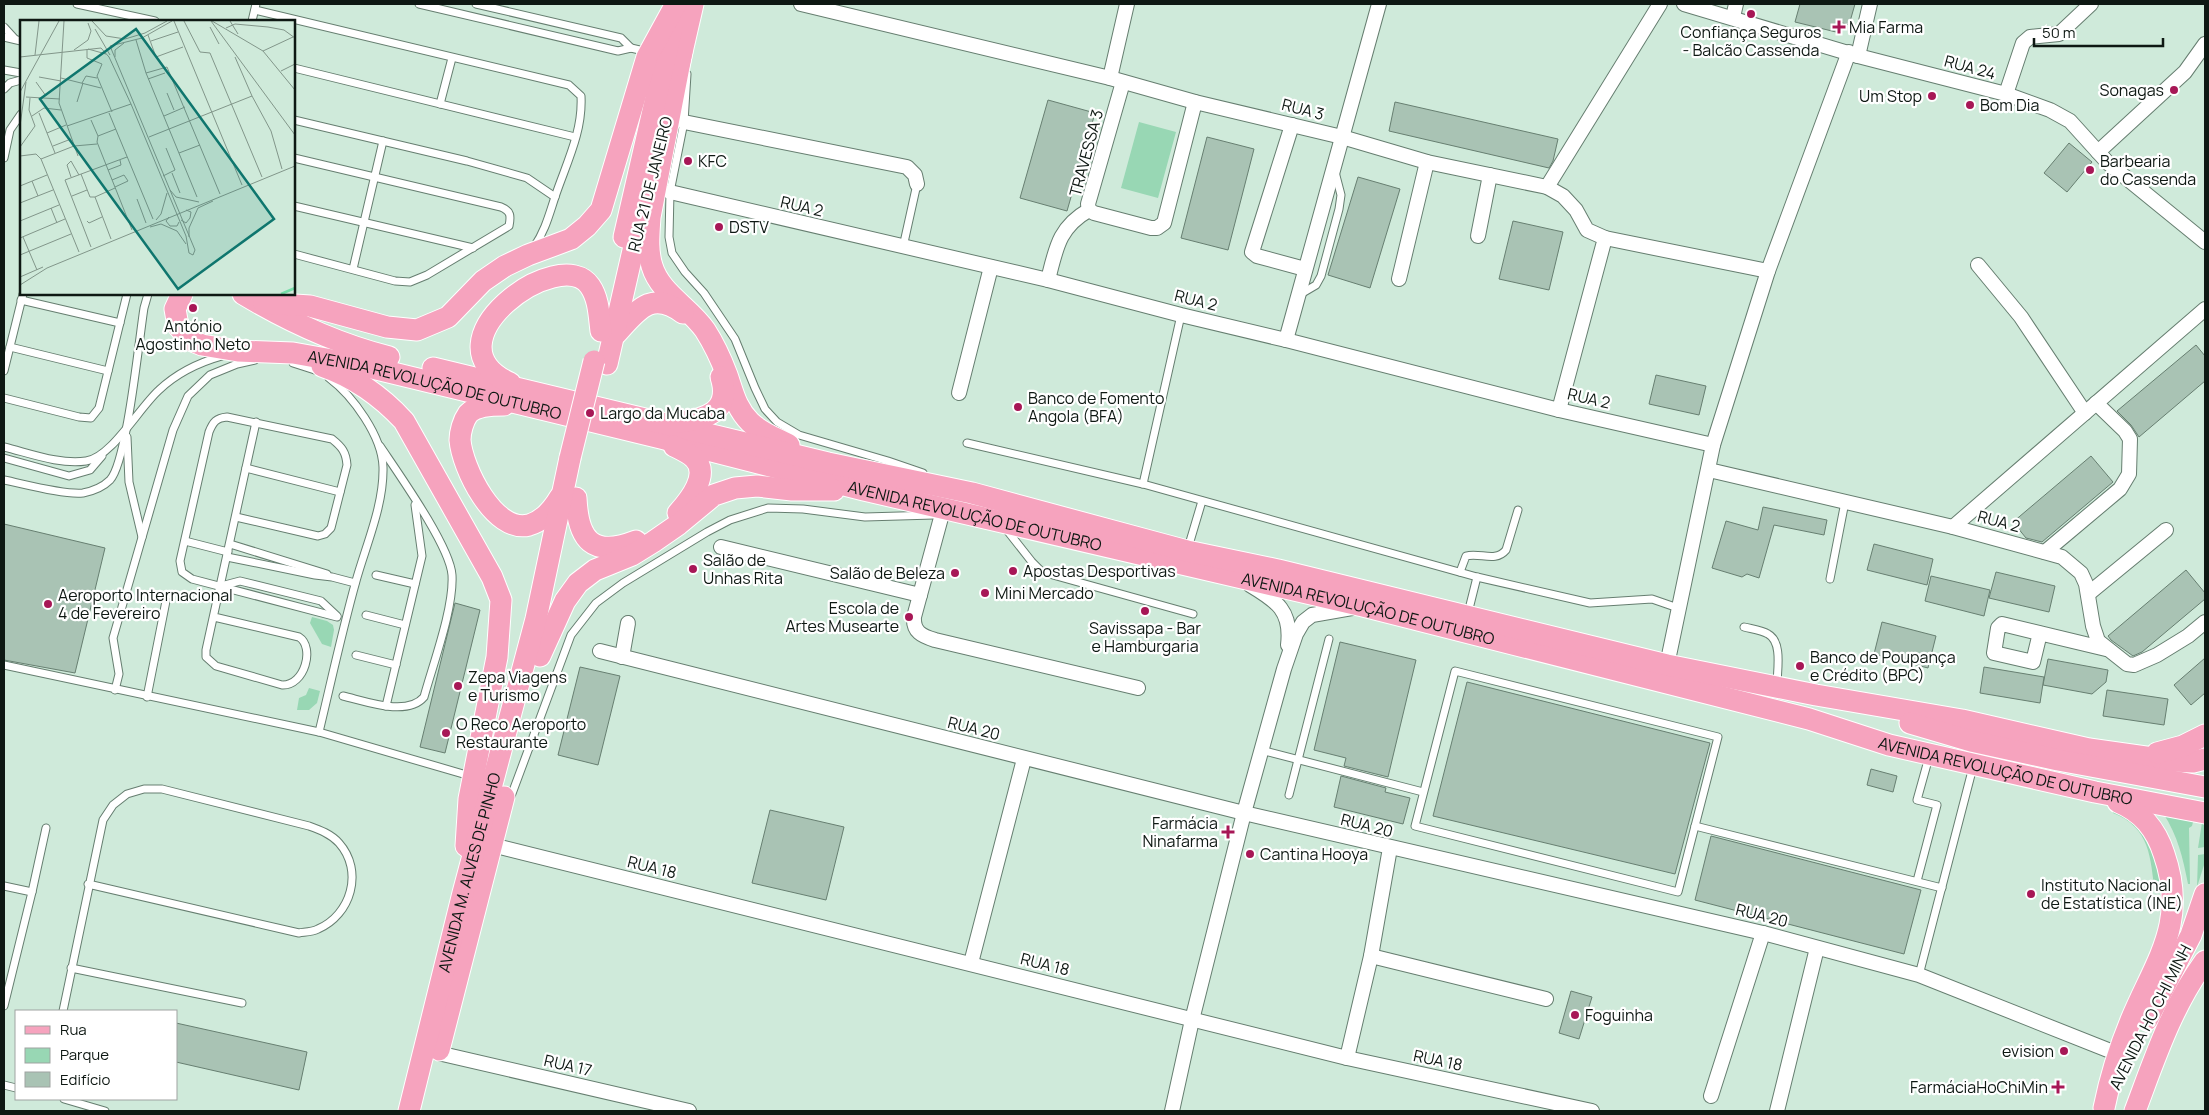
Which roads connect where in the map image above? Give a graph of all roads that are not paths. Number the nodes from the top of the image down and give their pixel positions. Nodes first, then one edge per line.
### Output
1 (77, 4) edge
2 (420, 4) edge
3 (476, 4) edge
4 (801, 4) edge
5 (1127, 4) edge
6 (1380, 4) edge
7 (1660, 4) edge
8 (1684, 4) edge
9 (1870, 4) edge
10 (2091, 4) edge
11 (685, 5) edge
12 (256, 7) edge
13 (1734, 10) edge
14 (150, 20) edge
15 (252, 20) edge
16 (4, 27) edge
17 (4, 37) edge
18 (18, 40) edge
19 (2205, 44) edge
20 (641, 50) junction
21 (682, 51) junction
22 (1853, 54) junction
23 (452, 58) junction
24 (2200, 60) edge
25 (295, 68) edge
26 (6, 70) edge
27 (20, 74) edge
28 (20, 80) edge
29 (1117, 80) junction
30 (4, 90) edge
31 (2006, 94) junction
32 (1195, 102) junction
33 (440, 104) junction
34 (20, 115) edge
35 (295, 120) edge
36 (684, 122) junction
37 (1292, 124) junction
38 (575, 137) junction
39 (1342, 137) junction
40 (383, 141) junction
41 (2098, 152) junction
42 (4, 158) edge
43 (295, 158) edge
44 (1427, 162) junction
45 (1334, 167) junction
46 (1490, 175) junction
47 (374, 177) junction
48 (917, 184) joint
49 (1547, 187) junction
50 (670, 192) junction
51 (555, 197) junction
52 (295, 206) edge
53 (1089, 210) junction
54 (364, 222) junction
55 (1478, 236) dead end
56 (1605, 238) junction
57 (2205, 242) edge
58 (902, 247) junction
59 (473, 248) junction
60 (295, 254) edge
61 (528, 254) junction
62 (1978, 265) dead end
63 (991, 267) junction
64 (353, 269) junction
65 (1305, 269) junction
66 (1768, 271) junction
67 (1399, 279) dead end
68 (1048, 280) junction
69 (127, 295) edge
70 (148, 295) edge
71 (181, 295) edge
72 (1298, 296) junction
73 (22, 297) edge
74 (250, 298) edge
75 (2205, 309) edge
76 (1180, 315) junction
77 (120, 323) junction
78 (608, 333) junction
79 (1286, 340) junction
80 (10, 347) junction
81 (238, 351) junction
82 (293, 353) junction
83 (265, 358) junction
84 (4, 371) edge
85 (108, 371) junction
86 (959, 393) dead end
87 (4, 398) edge
88 (524, 398) junction
89 (2096, 404) junction
90 (1559, 410) junction
91 (2084, 413) junction
92 (256, 422) junction
93 (127, 427) junction
94 (662, 431) junction
95 (376, 440) junction
96 (968, 443) dead end
97 (1713, 445) junction
98 (4, 447) edge
99 (102, 455) junction
100 (4, 458) edge
101 (577, 460) joint
102 (828, 463) junction
103 (246, 468) junction
104 (1709, 470) junction
105 (4, 480) edge
106 (1143, 484) junction
107 (864, 490) junction
108 (340, 492) junction
109 (569, 496) junction
110 (415, 500) junction
111 (1202, 501) junction
112 (1845, 502) junction
113 (970, 503) junction
114 (1518, 510) dead end
115 (942, 514) junction
116 (236, 517) junction
117 (1000, 521) junction
118 (1953, 527) junction
119 (2166, 530) dead end
120 (142, 540) junction
121 (185, 541) junction
122 (721, 547) dead end
123 (228, 551) junction
124 (1187, 551) junction
125 (2045, 552) junction
126 (1460, 572) junction
127 (376, 575) dead end
128 (332, 577) junction
129 (1477, 577) junction
130 (1238, 579) junction
131 (1830, 579) dead end
132 (356, 584) junction
133 (415, 584) junction
134 (221, 586) junction
135 (2088, 594) junction
136 (920, 595) junction
137 (166, 601) dead end
138 (1363, 606) junction
139 (1678, 608) junction
140 (1193, 614) dead end
141 (366, 616) dead end
142 (1467, 616) junction
143 (214, 617) junction
144 (337, 617) junction
145 (346, 619) junction
146 (2205, 622) edge
147 (628, 623) dead end
148 (405, 625) junction
149 (1744, 627) dead end
150 (2040, 633) dead end
151 (1329, 639) dead end
152 (2107, 650) junction
153 (600, 651) dead end
154 (356, 655) dead end
155 (540, 656) junction
156 (622, 657) junction
157 (4, 665) edge
158 (396, 665) junction
159 (1667, 666) junction
160 (1284, 669) junction
161 (1138, 688) dead end
162 (1777, 688) junction
163 (115, 690) junction
164 (1816, 695) junction
165 (343, 696) dead end
166 (147, 697) junction
167 (386, 706) junction
168 (1810, 719) junction
169 (319, 732) junction
170 (2205, 735) edge
171 (1971, 741) junction
172 (1262, 750) junction
173 (1930, 754) junction
174 (2139, 757) junction
175 (1024, 759) junction
176 (2205, 759) edge
177 (1298, 760) junction
178 (1974, 764) junction
179 (473, 777) junction
180 (2205, 787) edge
181 (1424, 792) junction
182 (2094, 792) junction
183 (1289, 795) dead end
184 (1244, 813) junction
185 (2205, 814) edge
186 (1695, 826) junction
187 (46, 828) dead end
188 (492, 846) junction
189 (1390, 848) junction
190 (1917, 881) junction
191 (88, 884) junction
192 (4, 886) edge
193 (1942, 888) junction
194 (32, 892) junction
195 (463, 893) junction
196 (2205, 894) edge
197 (1763, 933) junction
198 (1817, 948) junction
199 (1371, 956) junction
200 (2205, 961) edge
201 (971, 964) junction
202 (71, 968) junction
203 (1919, 975) junction
204 (2205, 984) edge
205 (1546, 999) dead end
206 (242, 1003) dead end
207 (4, 1006) edge
208 (63, 1010) edge
209 (1192, 1020) junction
210 (438, 1054) junction
211 (2118, 1054) junction
212 (1347, 1058) junction
213 (416, 1083) junction
214 (1711, 1096) dead end
215 (67, 1100) edge
216 (2104, 1110) edge
217 (105, 1111) edge
218 (403, 1111) edge
219 (409, 1111) edge
220 (423, 1111) edge
221 (689, 1111) edge
222 (1172, 1111) edge
223 (1592, 1111) edge
224 (1777, 1111) edge
225 (2135, 1111) edge

1 - 14 lane
2 - 20 lane
3 - 20 lane
4 - 29 street, RUA 3
5 - 29 street, TRAVESSA 3
6 - 39 street
7 - 49 street
8 - 13 street, RUA 24
9 - 22 street
10 - 31 street
11 - 20 main road
11 - 21 main road, RUA 21 DE JANEIRO
11 - 36 lane
11 - 78 main road, RUA 21 DE JANEIRO
12 - 15 lane
12 - 23 lane
13 - 22 street, RUA 24
16 - 18 lane
17 - 18 lane
19 - 24 street
20 - 61 main road
21 - 78 main road, RUA 21 DE JANEIRO
21 - 102 main road
22 - 31 street, RUA 24
22 - 66 street
23 - 33 lane
23 - 38 lane
24 - 41 street
25 - 33 lane
26 - 27 lane
28 - 30 lane
29 - 32 street, RUA 3
29 - 53 street, TRAVESSA 3
31 - 41 street, RUA 24
32 - 37 street, RUA 3
32 - 53 street, TRAVESSA 3
33 - 38 lane
34 - 42 lane
35 - 40 lane
36 - 48 street
36 - 50 lane
37 - 39 street, RUA 3
37 - 65 street
38 - 51 lane
39 - 44 street, RUA 3
39 - 45 street
40 - 47 lane
40 - 51 lane
41 - 57 street, RUA 24
43 - 47 lane
44 - 46 street, RUA 3
44 - 67 street
45 - 65 street
45 - 72 lane
46 - 49 street, RUA 3
46 - 55 street
47 - 54 lane
47 - 59 lane
48 - 58 lane
49 - 56 street, RUA 3
50 - 58 street, RUA 2
50 - 113 lane
51 - 61 lane
52 - 54 lane
53 - 68 street
54 - 59 lane
54 - 64 lane
56 - 66 street
56 - 90 street
58 - 63 street, RUA 2
59 - 64 lane
60 - 64 lane
61 - 74 main road
62 - 91 street
63 - 68 street, RUA 2
63 - 86 street
65 - 72 street
66 - 97 street
68 - 76 street, RUA 2
69 - 77 lane
70 - 93 lane
71 - 81 main road, AVENIDA REVOLUÇÃO DE OUTUBRO
72 - 79 street
73 - 77 lane
73 - 80 lane
74 - 88 main road, AVENIDA REVOLUÇÃO DE OUTUBRO
75 - 89 street
76 - 79 street, RUA 2
76 - 106 lane
77 - 85 lane
78 - 88 main road
78 - 94 main road
78 - 101 main road, RUA 21 DE JANEIRO, bridge
79 - 90 street, RUA 2
80 - 84 lane
80 - 85 lane
81 - 82 main road, AVENIDA REVOLUÇÃO DE OUTUBRO
81 - 83 lane
81 - 93 lane
82 - 88 main road, AVENIDA REVOLUÇÃO DE OUTUBRO
82 - 179 main road
83 - 95 lane
83 - 120 lane
85 - 87 lane
88 - 94 main road, AVENIDA REVOLUÇÃO DE OUTUBRO
88 - 109 main road
89 - 91 street
89 - 125 street
90 - 97 street, RUA 2
91 - 118 street
92 - 103 lane
92 - 108 lane
92 - 121 lane
93 - 99 lane
93 - 105 lane
93 - 120 lane
94 - 102 main road, AVENIDA REVOLUÇÃO DE OUTUBRO
94 - 107 main road, AVENIDA REVOLUÇÃO DE OUTUBRO
94 - 109 main road
95 - 110 lane
95 - 132 lane
96 - 106 lane
97 - 104 street
98 - 99 lane
99 - 100 lane
101 - 109 main road, AVENIDA M. ALVES DE PINHO
102 - 113 main road, AVENIDA REVOLUÇÃO DE OUTUBRO
103 - 108 lane
103 - 116 lane
104 - 112 street, RUA 2
104 - 139 street
106 - 111 lane
107 - 113 main road, AVENIDA REVOLUÇÃO DE OUTUBRO
107 - 155 main road
108 - 116 lane
109 - 155 main road, AVENIDA M. ALVES DE PINHO
109 - 195 main road, AVENIDA M. ALVES DE PINHO
110 - 133 lane
110 - 167 lane
111 - 124 lane
111 - 126 lane
112 - 118 street, RUA 2
112 - 131 lane
113 - 115 lane
113 - 117 main road, AVENIDA REVOLUÇÃO DE OUTUBRO
113 - 124 main road, AVENIDA REVOLUÇÃO DE OUTUBRO
114 - 126 lane
115 - 136 street
115 - 188 lane
116 - 123 lane
117 - 130 main road, AVENIDA REVOLUÇÃO DE OUTUBRO
117 - 140 lane
118 - 125 street, RUA 2
119 - 135 street
120 - 163 lane
121 - 123 lane
121 - 134 lane
122 - 136 street
123 - 128 lane
123 - 128 lane
123 - 134 lane
124 - 142 main road, AVENIDA REVOLUÇÃO DE OUTUBRO
125 - 135 street, RUA 2
126 - 129 lane
127 - 133 lane
128 - 132 lane
129 - 139 lane
129 - 142 lane
130 - 138 main road, AVENIDA REVOLUÇÃO DE OUTUBRO
130 - 160 street
132 - 145 lane
133 - 148 lane
134 - 143 lane
134 - 144 lane
134 - 144 lane
135 - 152 street, RUA 2
136 - 161 street
137 - 166 lane
138 - 160 street
138 - 168 main road, AVENIDA REVOLUÇÃO DE OUTUBRO
139 - 159 street
141 - 148 lane
142 - 159 main road, AVENIDA REVOLUÇÃO DE OUTUBRO
143 - 143 lane
144 - 145 lane
145 - 169 lane
146 - 152 street, RUA 2
147 - 156 street
148 - 158 lane
149 - 162 lane
150 - 152 street
151 - 177 lane
153 - 156 street, RUA 20
154 - 158 lane
155 - 188 main road, AVENIDA M. ALVES DE PINHO
156 - 175 street, RUA 20
157 - 163 lane
158 - 167 lane
159 - 162 main road, AVENIDA REVOLUÇÃO DE OUTUBRO
160 - 172 street
162 - 164 main road, AVENIDA REVOLUÇÃO DE OUTUBRO
163 - 166 lane
164 - 171 main road, AVENIDA REVOLUÇÃO DE OUTUBRO
164 - 174 main road, AVENIDA REVOLUÇÃO DE OUTUBRO
165 - 167 lane
166 - 169 lane
168 - 171 main road, AVENIDA REVOLUÇÃO DE OUTUBRO
168 - 173 main road, AVENIDA REVOLUÇÃO DE OUTUBRO
169 - 179 lane
170 - 174 main road
171 - 180 main road, AVENIDA REVOLUÇÃO DE OUTUBRO
172 - 177 lane
172 - 184 street
173 - 178 main road, AVENIDA REVOLUÇÃO DE OUTUBRO
173 - 190 lane
174 - 176 main road, AVENIDA REVOLUÇÃO DE OUTUBRO
175 - 184 street, RUA 20
175 - 201 street
177 - 181 lane
177 - 183 lane
178 - 182 main road, AVENIDA REVOLUÇÃO DE OUTUBRO
178 - 193 lane
179 - 195 main road
181 - 186 lane
181 - 186 lane
182 - 185 main road, AVENIDA REVOLUÇÃO DE OUTUBRO
182 - 211 main road
184 - 189 street, RUA 20
184 - 209 street
186 - 190 lane
187 - 194 lane
188 - 201 street, RUA 18
188 - 210 main road, AVENIDA M. ALVES DE PINHO
189 - 197 street, RUA 20
189 - 199 street
190 - 193 lane
191 - 191 lane
191 - 202 lane
192 - 194 lane
193 - 203 lane
194 - 207 lane
195 - 213 main road, AVENIDA M. ALVES DE PINHO
196 - 216 main road, AVENIDA HO CHI MINH
197 - 198 street, RUA 20
197 - 214 street
198 - 203 street, RUA 20
198 - 224 street
199 - 205 street
199 - 212 street
200 - 225 main road, AVENIDA HO CHI MINH
201 - 209 street, RUA 18
202 - 206 lane
202 - 208 lane
203 - 211 street, RUA 20
204 - 225 main road
209 - 212 street, RUA 18
209 - 222 street
210 - 220 main road, AVENIDA M. ALVES DE PINHO
210 - 221 street, RUA 17
211 - 216 main road
212 - 223 street, RUA 18
213 - 218 lane
213 - 219 main road, AVENIDA M. ALVES DE PINHO
215 - 217 lane

